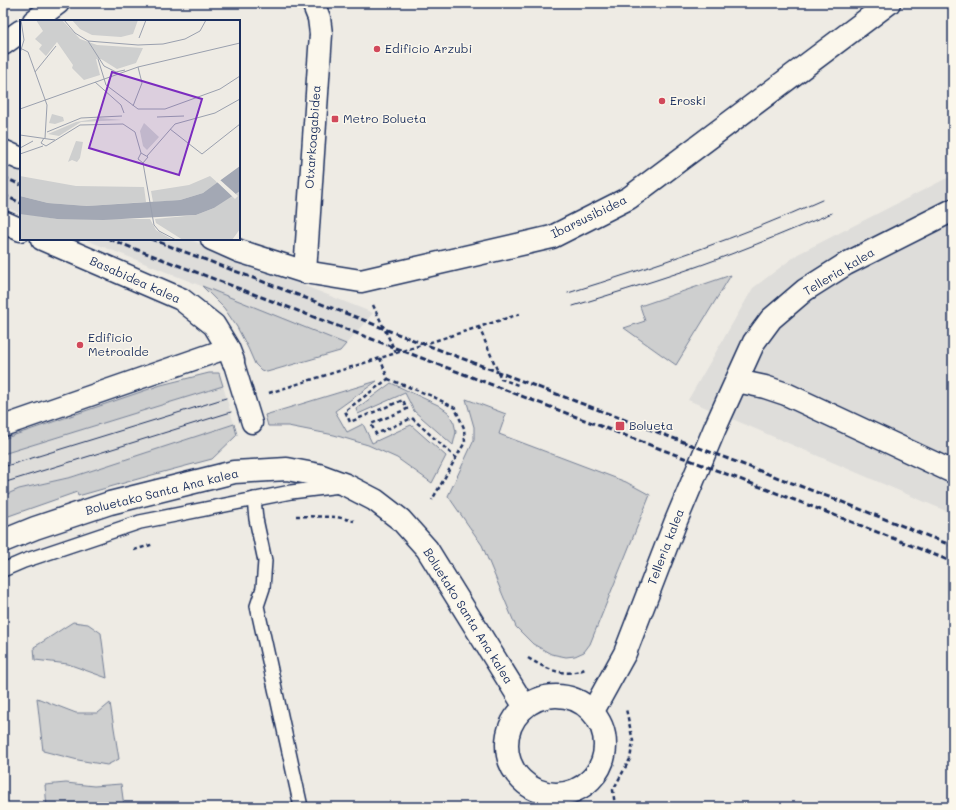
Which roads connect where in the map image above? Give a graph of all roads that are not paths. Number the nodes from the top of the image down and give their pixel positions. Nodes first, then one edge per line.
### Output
1 (58, 3) edge
2 (313, 3) edge
3 (889, 3) edge
4 (35, 20) edge
5 (20, 32) edge
6 (3, 44) edge
7 (3, 151) edge
8 (20, 159) edge
9 (953, 210) edge
10 (3, 222) edge
11 (20, 230) edge
12 (44, 240) edge
13 (214, 240) edge
14 (305, 272) junction
15 (231, 355) junction
16 (737, 381) junction
17 (252, 423) dead end
18 (3, 426) edge
19 (953, 472) edge
20 (346, 485) junction
21 (254, 499) junction
22 (3, 541) edge
23 (3, 570) edge
24 (526, 707) junction
25 (593, 711) junction
26 (572, 800) edge
27 (301, 807) edge

1 - 4 street
2 - 14 street, Otxarkoagabidea
3 - 14 street, Ibarsusibidea
5 - 6 street
7 - 8 street
9 - 16 street, Telleria kalea
10 - 11 street
12 - 15 street, Basabidea kalea
13 - 14 street, Ibarsusibidea
15 - 17 street, Basabidea kalea
15 - 18 street
16 - 19 street
16 - 25 street, Telleria kalea
20 - 21 lane
20 - 22 street, Boluetako Santa Ana kalea
20 - 24 street, Boluetako Santa Ana kalea
21 - 23 lane
21 - 27 lane
24 - 25 street
24 - 26 street
25 - 26 street

